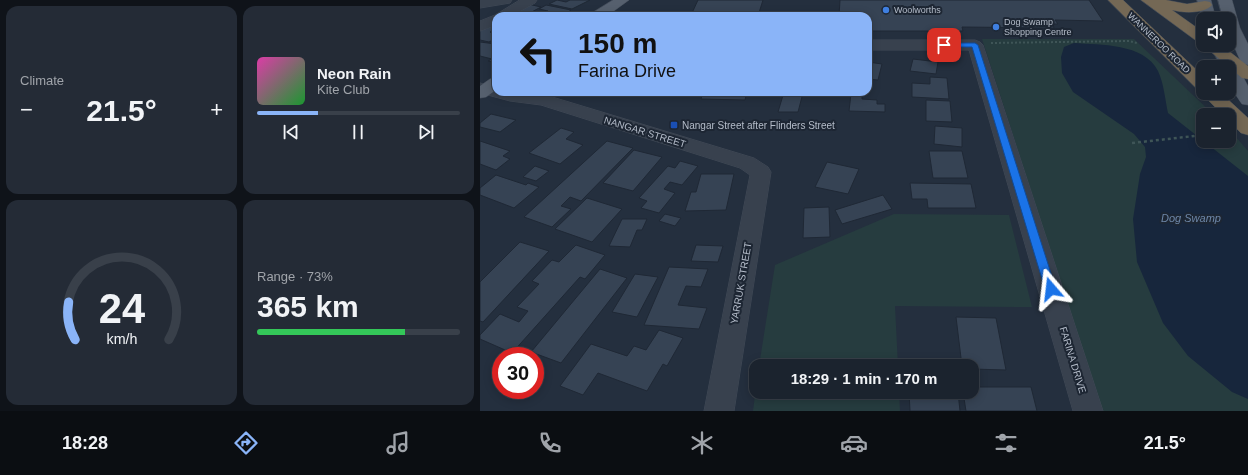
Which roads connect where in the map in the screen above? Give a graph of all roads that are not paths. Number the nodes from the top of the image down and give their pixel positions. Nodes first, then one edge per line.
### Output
1 (505, 0) edge
2 (530, 0) edge
3 (609, 0) edge
4 (622, 0) edge
5 (1115, 0) edge
6 (1148, 0) edge
7 (1152, 0) edge
8 (1225, 0) edge
9 (1204, 2) edge
10 (480, 4) edge
11 (508, 12) edge
12 (590, 12) edge
13 (602, 12) edge
14 (1207, 12) edge
15 (492, 20) edge
16 (480, 27) edge
17 (1196, 34) edge
18 (872, 45) edge
19 (1219, 52) edge
20 (1222, 52) edge
21 (1248, 60) edge
22 (1248, 74) edge
23 (1196, 78) edge
24 (510, 96) edge
25 (536, 96) edge
26 (1218, 100) edge
27 (1248, 100) edge
28 (1248, 129) edge
29 (748, 163) joint
30 (719, 411) edge
31 (1088, 411) edge

1 - 10 street
2 - 11 street
3 - 12 main road
4 - 13 main road
5 - 23 highway, WANNEROO ROAD
6 - 17 highway
7 - 9 highway
8 - 21 main road
9 - 14 main road
15 - 16 street
18 - 31 street, FARINA DRIVE
19 - 27 main road
20 - 22 highway
24 - 25 street, NANGAR STREET
25 - 29 street, NANGAR STREET
26 - 28 highway
29 - 30 street, YARRUK STREET

